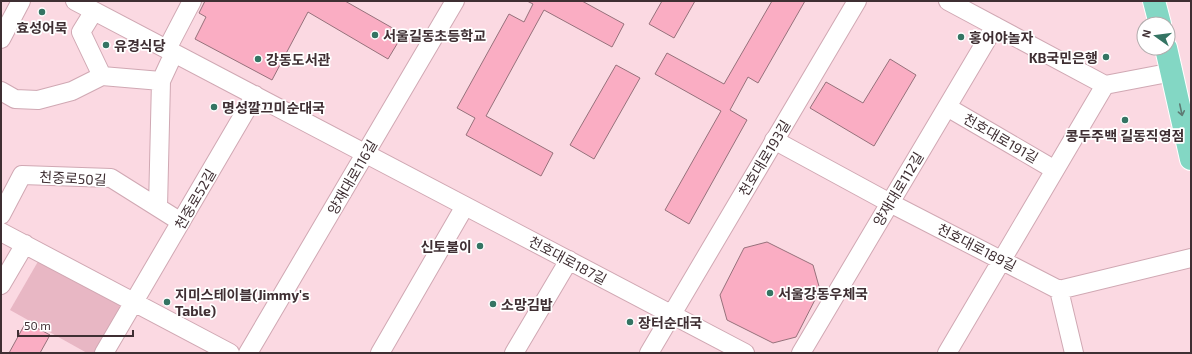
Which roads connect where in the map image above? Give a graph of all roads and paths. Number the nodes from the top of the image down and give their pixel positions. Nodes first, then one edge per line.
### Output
1 (20, 1) edge
2 (75, 1) edge
3 (192, 1) edge
4 (454, 1) edge
5 (857, 1) edge
6 (948, 1) edge
7 (1154, 1) edge
8 (94, 11) junction
9 (1158, 16) edge
10 (995, 26) junction
11 (1, 38) edge
12 (171, 51) junction
13 (1168, 56) edge
14 (1173, 72) junction
15 (102, 76) junction
16 (161, 81) junction
17 (1105, 85) junction
18 (1, 91) edge
19 (256, 96) junction
20 (947, 107) junction
21 (774, 140) junction
22 (366, 153) junction
23 (1191, 159) edge
24 (1055, 170) junction
25 (890, 203) junction
26 (465, 206) junction
27 (158, 207) junction
28 (1, 215) edge
29 (181, 222) junction
30 (1, 232) edge
31 (25, 244) junction
32 (1191, 258) edge
33 (569, 260) junction
34 (1002, 260) junction
35 (1, 285) edge
36 (1059, 290) junction
37 (134, 302) junction
38 (671, 314) junction
39 (104, 353) edge
40 (230, 353) edge
41 (248, 353) edge
42 (380, 353) edge
43 (514, 353) edge
44 (649, 353) edge
45 (744, 353) edge
46 (801, 353) edge
47 (947, 353) edge
48 (1074, 353) edge

1 - 11 street
2 - 8 street
3 - 12 street, 천중로52길
4 - 22 street, 양재대로116길
5 - 21 street, 천호대로193길
6 - 10 street
7 - 9 main road
8 - 12 street
8 - 15 street
10 - 17 street
10 - 20 street, 양재대로112길
12 - 16 street, 천중로52길
12 - 19 street
13 - 14 main road
14 - 17 street
14 -> 23 main road
15 - 16 street
15 - 18 street
16 - 27 street, 천중로52길
17 - 24 street
19 - 22 street
19 - 29 street, 천중로52길
20 - 24 street, 천호대로191길
20 - 25 street, 양재대로112길
21 - 25 street, 천호대로189길
21 - 38 street, 천호대로193길
22 - 26 street, 천호대로187길
22 - 41 street, 양재대로116길
24 - 34 street
25 - 34 street, 천호대로189길
25 - 46 street, 양재대로112길
26 - 33 street, 천호대로187길
26 - 42 street
27 - 28 street, 천중로50길
27 - 29 street, 천중로50길
29 - 37 street, 천중로52길
30 - 31 street
31 - 35 street
31 - 37 street
32 - 36 street
33 - 38 street, 천호대로187길
33 - 43 street
34 - 36 street, 천호대로189길
34 - 47 street
36 - 48 street
37 - 39 street
37 - 40 street
38 - 44 street
38 - 45 street, 천호대로187길

